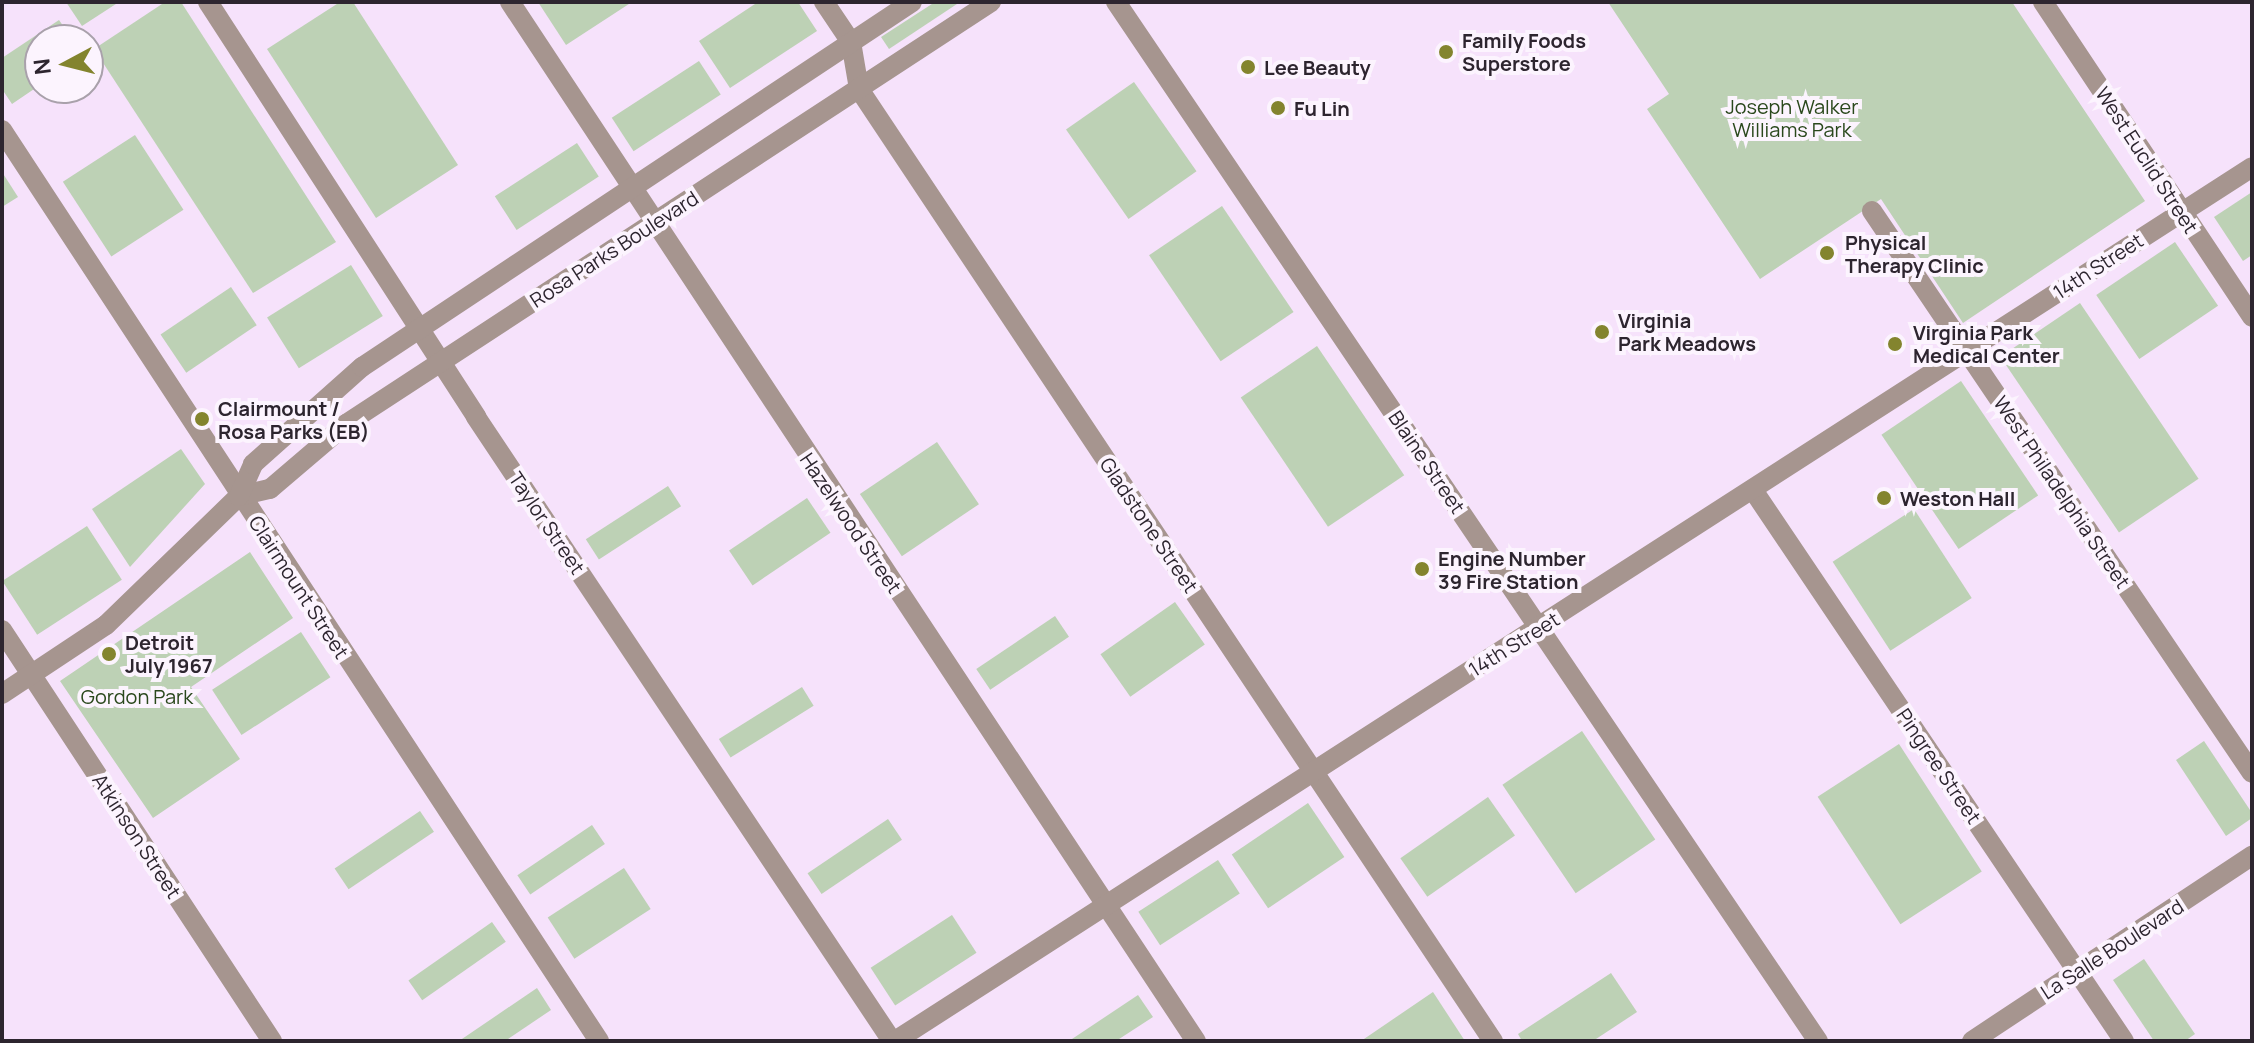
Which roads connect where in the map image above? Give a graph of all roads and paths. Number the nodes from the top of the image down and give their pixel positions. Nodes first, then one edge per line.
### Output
1 (208, 2) edge
2 (510, 2) edge
3 (824, 2) edge
4 (912, 2) edge
5 (991, 2) edge
6 (1116, 2) edge
7 (2043, 2) edge
8 (851, 42) junction
9 (859, 89) junction
10 (2, 130) edge
11 (2252, 167) edge
12 (630, 187) junction
13 (1872, 211) dead end
14 (2181, 213) junction
15 (653, 224) junction
16 (2252, 317) edge
17 (418, 327) junction
18 (1967, 352) junction
19 (441, 362) junction
20 (1753, 490) junction
21 (239, 496) junction
22 (1539, 628) junction
23 (2, 630) edge
24 (31, 675) junction
25 (2, 694) edge
26 (1313, 771) junction
27 (2252, 773) edge
28 (2252, 856) edge
29 (1105, 904) junction
30 (2078, 971) junction
31 (272, 1041) edge
32 (599, 1041) edge
33 (893, 1041) edge
34 (1196, 1041) edge
35 (1493, 1041) edge
36 (1818, 1041) edge
37 (1972, 1041) edge
38 (2124, 1041) edge

1 - 17 street, Taylor Street
2 - 12 street, Hazelwood Street
3 - 8 street, Gladstone Street
4 - 8 street, Rosa Parks Boulevard
5 - 9 street, Rosa Parks Boulevard
6 - 22 street, Blaine Street
7 - 14 street, West Euclid Street
8 - 9 street, Gladstone Street
8 - 12 street, Rosa Parks Boulevard
9 - 15 street, Rosa Parks Boulevard
9 - 26 street, Gladstone Street
10 - 21 street, Clairmount Street
11 - 14 street, 14th Street
12 - 15 street, Hazelwood Street
12 - 17 street, Rosa Parks Boulevard
13 - 18 street, West Philadelphia Street
14 - 16 street, West Euclid Street
14 - 18 street, 14th Street
15 - 19 street, Rosa Parks Boulevard
15 - 29 street, Hazelwood Street
17 - 19 street, Taylor Street
17 - 21 street, Rosa Parks Boulevard
18 - 20 street, 14th Street
18 - 27 street, West Philadelphia Street
19 - 21 street, Rosa Parks Boulevard
19 - 33 street, Taylor Street
20 - 22 street, 14th Street
20 - 30 street, Pingree Street
21 - 24 street, Rosa Parks Boulevard
21 - 32 street, Clairmount Street
22 - 26 street, 14th Street
22 - 36 street, Blaine Street
23 - 24 street, Atkinson Street
24 - 25 street, Rosa Parks Boulevard
24 - 31 street, Atkinson Street
26 - 29 street, 14th Street
26 - 35 street, Gladstone Street
28 - 30 street, La Salle Boulevard
29 - 33 street, 14th Street
29 - 34 street, Hazelwood Street
30 - 37 street, La Salle Boulevard
30 - 38 street, Pingree Street

